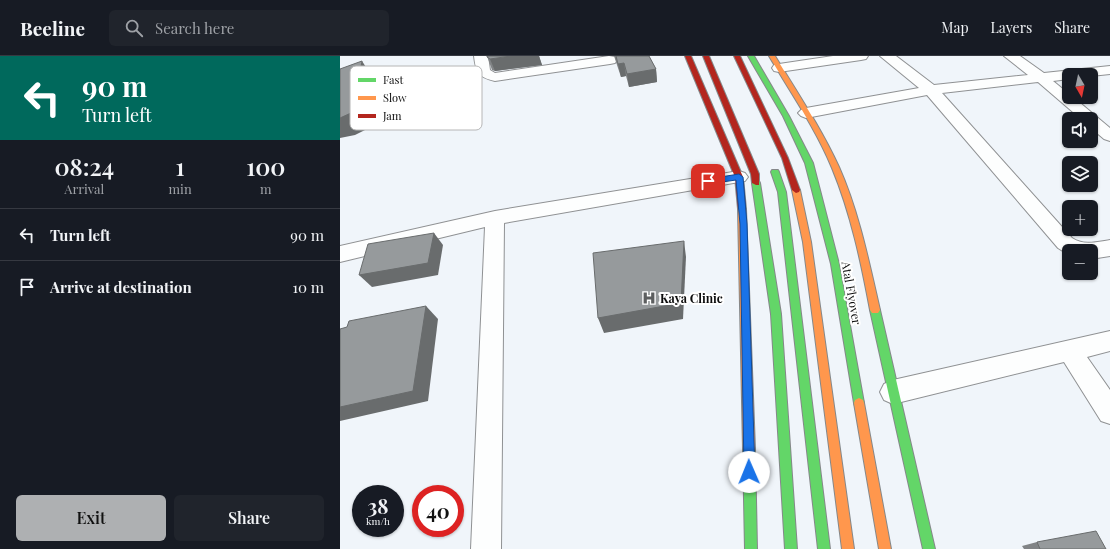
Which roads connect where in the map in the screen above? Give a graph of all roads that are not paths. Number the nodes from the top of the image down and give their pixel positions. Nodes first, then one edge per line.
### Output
1 (481, 56) edge
2 (688, 56) edge
3 (706, 56) edge
4 (737, 56) edge
5 (750, 56) edge
6 (772, 56) edge
7 (861, 56) edge
8 (887, 56) edge
9 (1010, 56) edge
10 (610, 60) dead end
11 (779, 68) junction
12 (1110, 70) edge
13 (1041, 78) junction
14 (931, 90) junction
15 (1082, 112) edge
16 (806, 113) junction
17 (1098, 125) edge
18 (1110, 136) edge
19 (772, 161) dead end
20 (739, 177) junction
21 (495, 218) junction
22 (1067, 244) edge
23 (1110, 248) edge
24 (1098, 250) edge
25 (340, 254) edge
26 (1110, 341) edge
27 (1069, 350) junction
28 (892, 392) junction
29 (1110, 412) edge
30 (486, 549) edge
31 (751, 549) edge
32 (791, 549) edge
33 (824, 549) edge
34 (848, 549) edge
35 (885, 549) edge
36 (929, 549) edge

1 - 10 street
2 - 20 street
3 - 32 street
4 - 34 street
5 - 35 street, Atal Flyover
6 - 11 street
7 - 11 street
8 - 14 street
9 - 13 street
11 - 16 street
12 - 13 street
13 - 14 street
13 - 15 street
14 - 16 street
14 - 22 street
16 - 28 street
17 - 18 street
19 - 33 street
20 - 21 street
20 - 31 street
21 - 25 street
21 - 30 street
23 - 24 street
26 - 27 street
27 - 28 street
27 - 29 street
28 - 36 street

